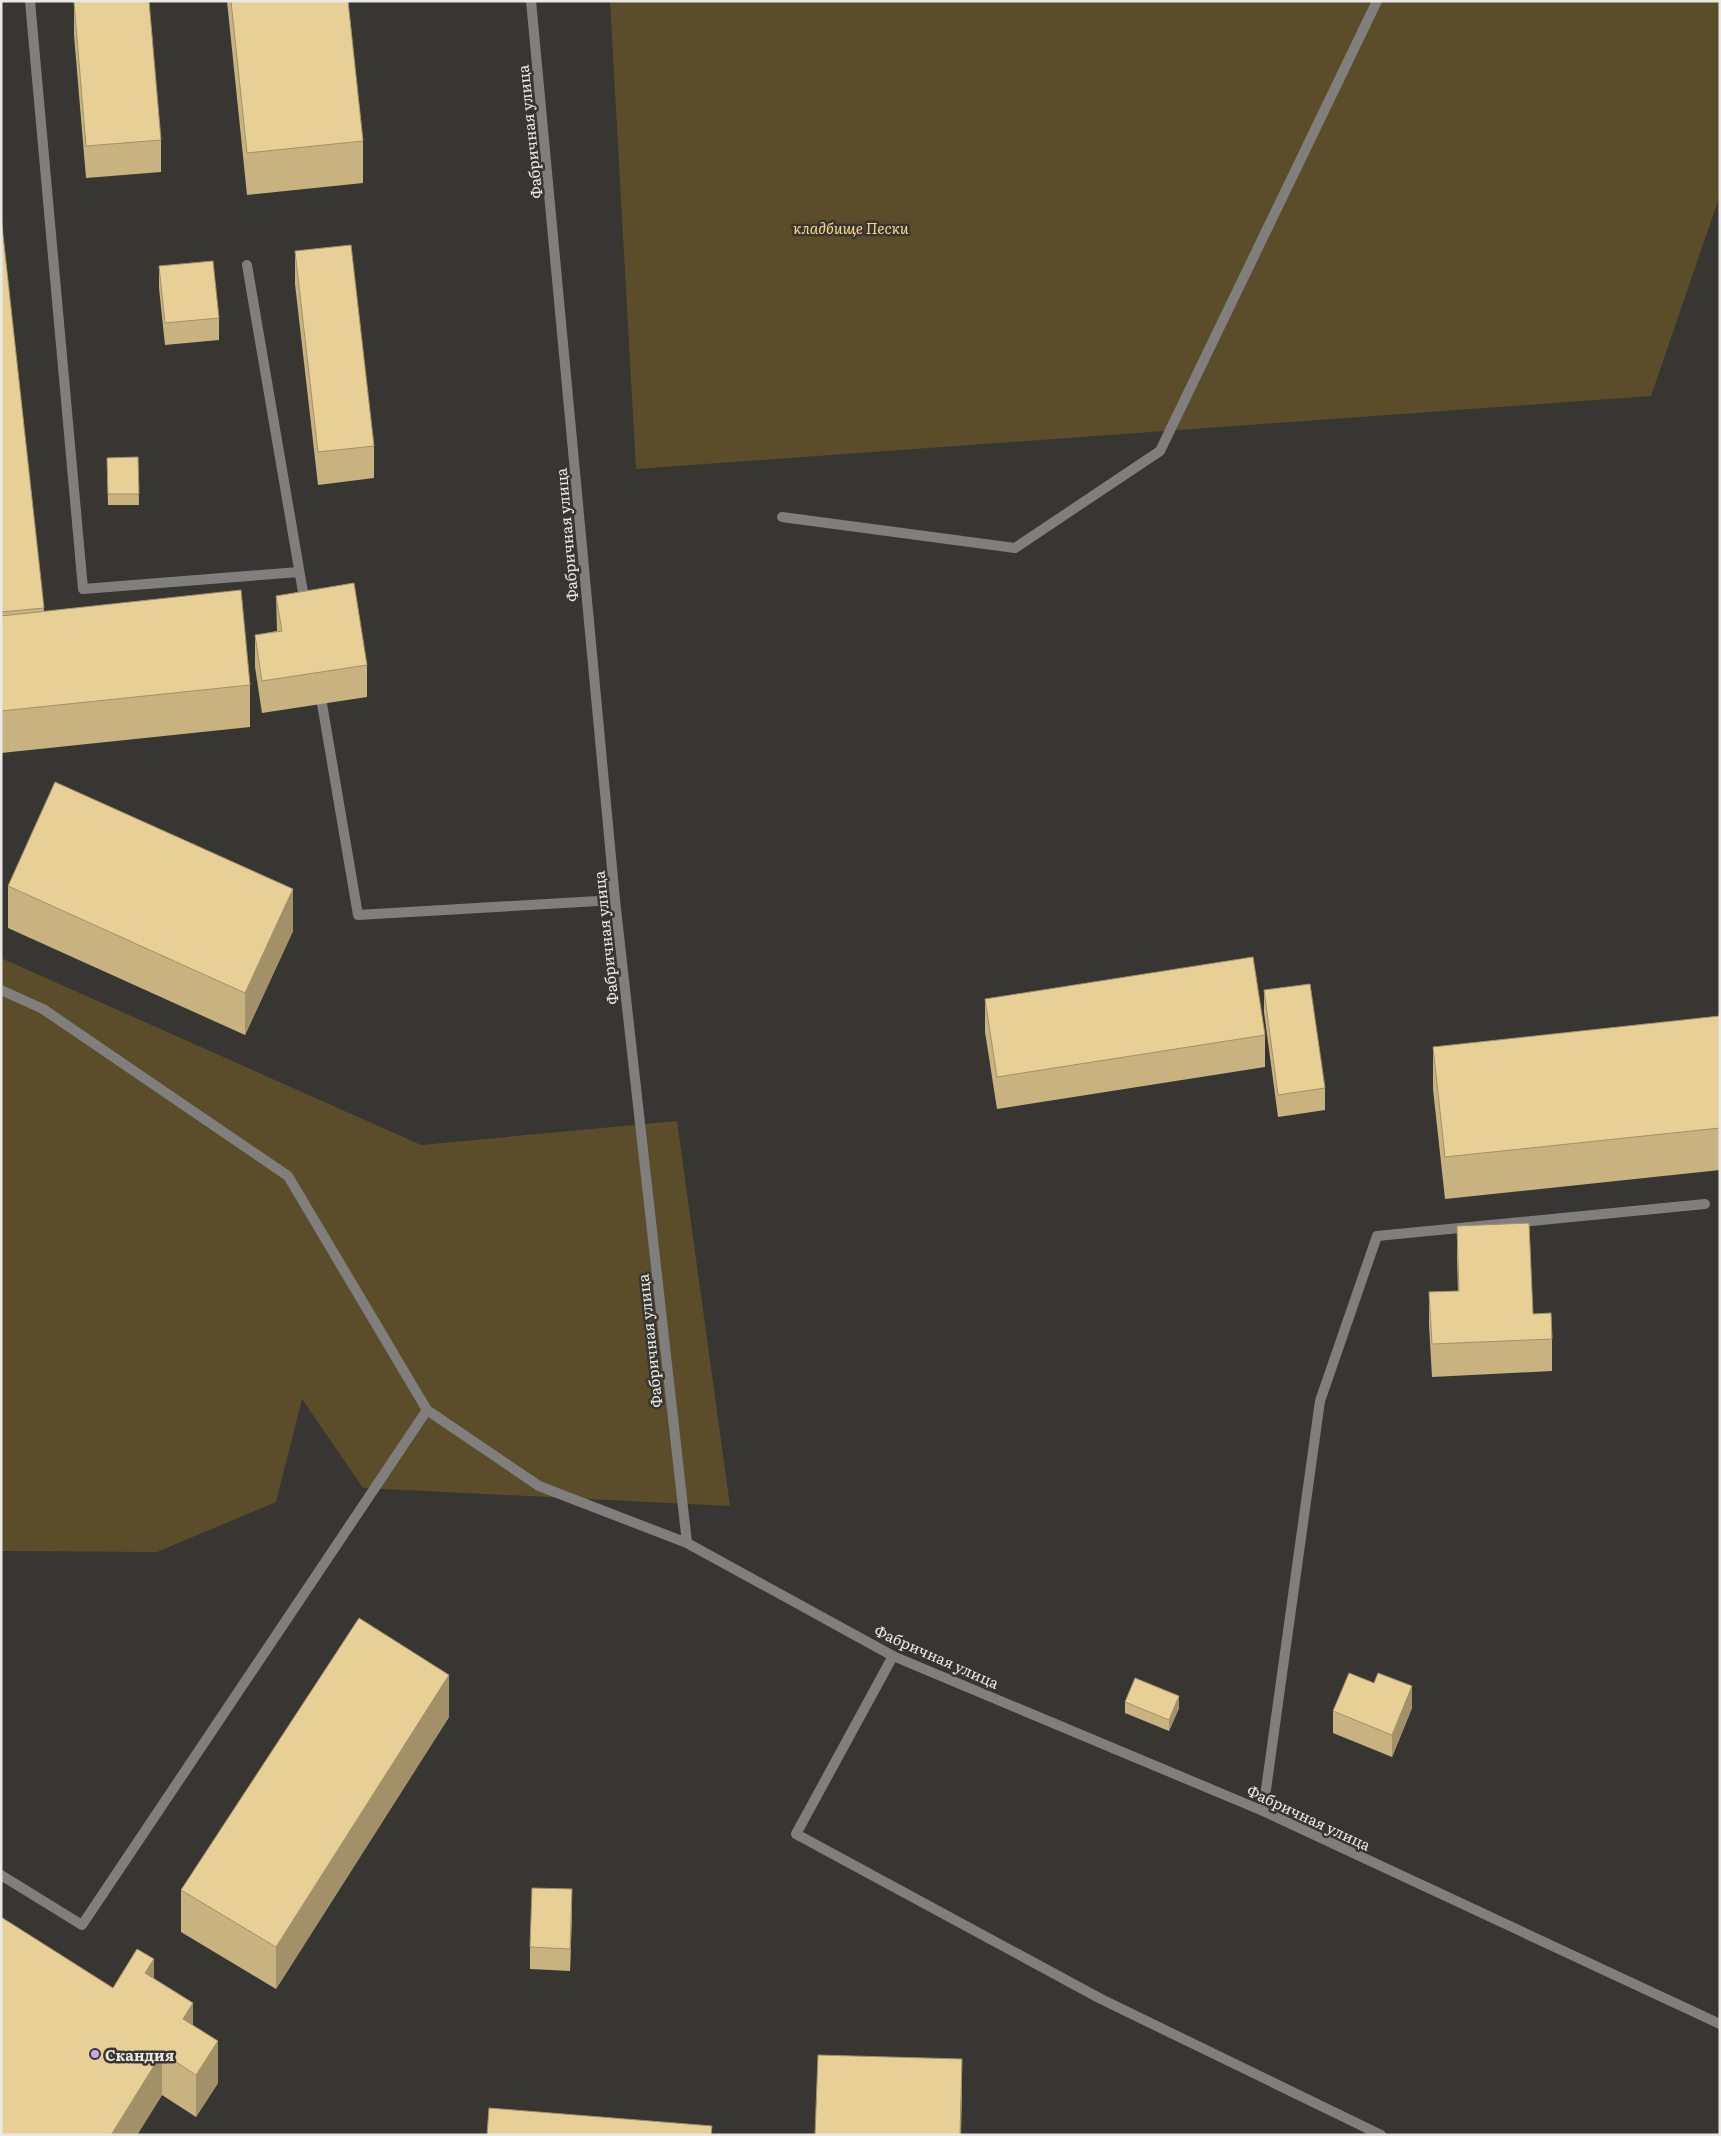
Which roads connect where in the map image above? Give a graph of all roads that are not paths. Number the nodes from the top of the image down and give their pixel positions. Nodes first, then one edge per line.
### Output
1 (30, 1) edge
2 (531, 1) edge
3 (1377, 1) edge
4 (247, 265) dead end
5 (782, 517) dead end
6 (299, 572) junction
7 (306, 611) edge
8 (318, 680) edge
9 (615, 900) junction
10 (1, 990) edge
11 (1705, 1204) dead end
12 (427, 1410) junction
13 (687, 1543) junction
14 (894, 1656) junction
15 (1263, 1811) junction
16 (1, 1875) edge
17 (1720, 2024) edge
18 (1381, 2135) edge

1 - 6 street
2 - 9 street, Фабричная улица
3 - 5 street
4 - 6 street
6 - 7 street
8 - 9 street
9 - 13 street, Фабричная улица
10 - 12 street
11 - 15 street
12 - 13 street
12 - 16 street
13 - 14 street, Фабричная улица
14 - 15 street, Фабричная улица
14 - 18 street
15 - 17 street, Фабричная улица

